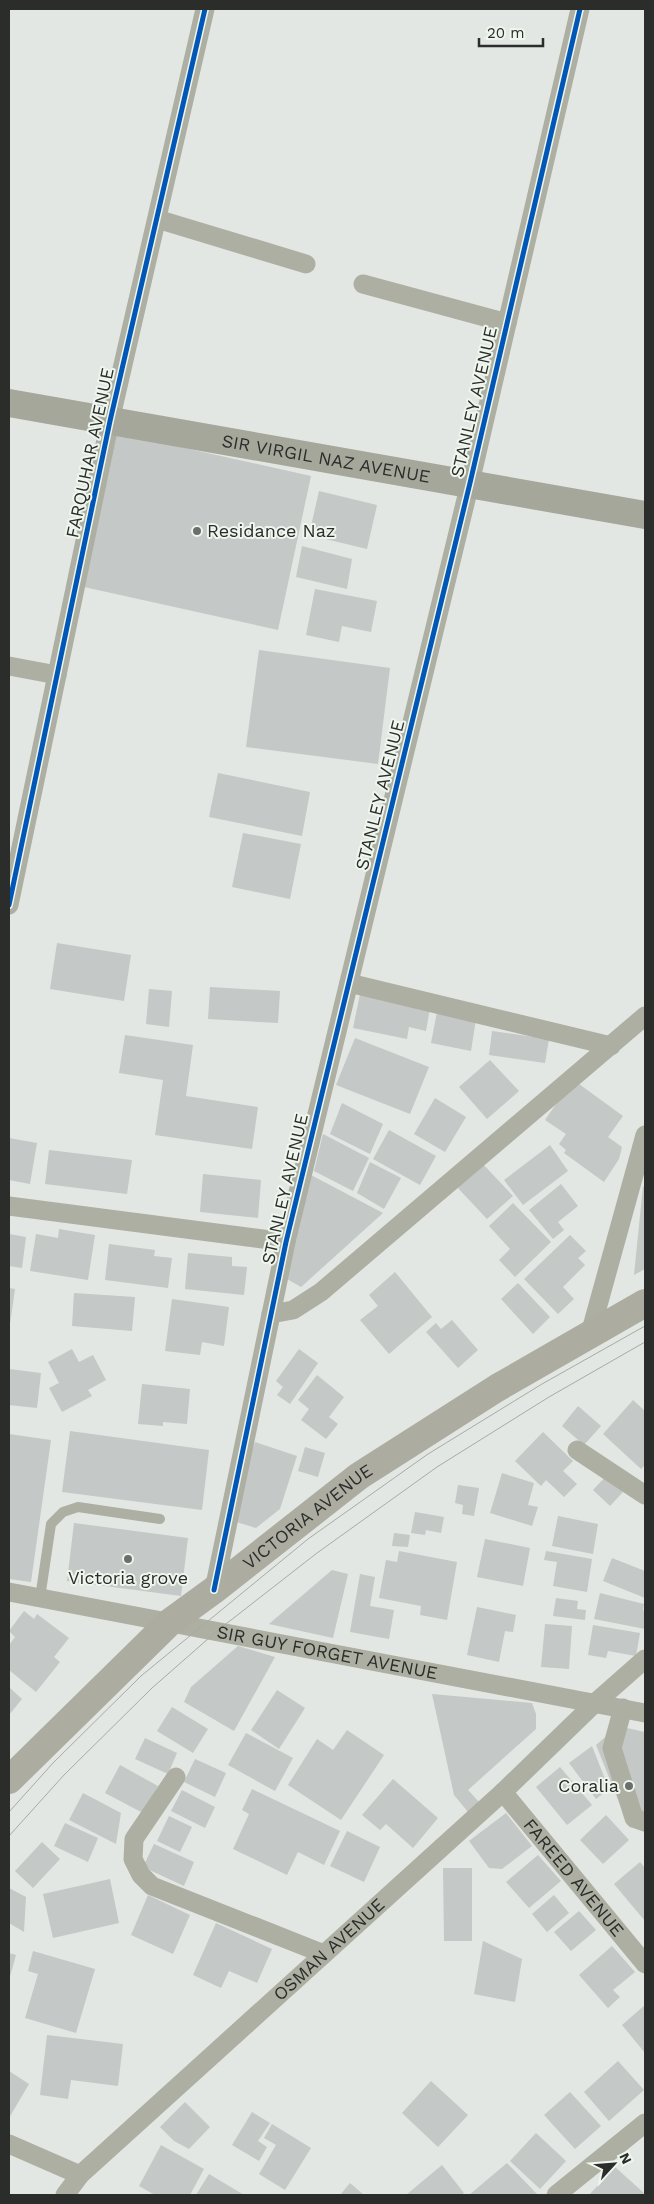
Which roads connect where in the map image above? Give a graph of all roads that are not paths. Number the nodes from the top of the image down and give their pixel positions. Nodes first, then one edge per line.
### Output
1 (206, 9) edge
2 (580, 9) edge
3 (156, 219) junction
4 (306, 264) dead end
5 (363, 284) dead end
6 (507, 323) junction
7 (9, 403) edge
8 (110, 421) junction
9 (470, 483) junction
10 (645, 515) edge
11 (9, 666) edge
12 (57, 675) junction
13 (12, 876) edge
14 (9, 905) edge
15 (349, 983) junction
16 (645, 1016) edge
17 (610, 1046) junction
18 (645, 1136) edge
19 (9, 1206) edge
20 (286, 1242) junction
21 (645, 1303) edge
22 (272, 1314) junction
23 (590, 1334) junction
24 (577, 1450) dead end
25 (645, 1495) edge
26 (160, 1519) dead end
27 (214, 1590) junction
28 (9, 1592) edge
29 (40, 1598) junction
30 (170, 1622) junction
31 (645, 1659) edge
32 (595, 1703) junction
33 (623, 1708) junction
34 (645, 1713) edge
35 (176, 1778) dead end
36 (9, 1780) edge
37 (503, 1792) junction
38 (645, 1822) edge
39 (324, 1954) junction
40 (645, 1964) edge
41 (645, 2123) edge
42 (9, 2144) edge
43 (80, 2175) junction
44 (65, 2195) edge
45 (556, 2195) edge

1 - 3 street, FARQUHAR AVENUE
2 - 6 street, STANLEY AVENUE
3 - 4 street
3 - 8 street, FARQUHAR AVENUE
5 - 6 street
6 - 9 street, STANLEY AVENUE
7 - 8 main road, SIR VIRGIL NAZ AVENUE
8 - 9 main road, SIR VIRGIL NAZ AVENUE
8 - 12 street, FARQUHAR AVENUE
9 - 10 main road, SIR VIRGIL NAZ AVENUE
9 - 15 street, STANLEY AVENUE
11 - 12 street
12 - 13 street, FARQUHAR AVENUE
13 - 14 street, FARQUHAR AVENUE
15 - 17 street
15 - 20 street, STANLEY AVENUE
16 - 17 street
17 - 22 street
18 - 23 street
19 - 20 street, STANLEY AVENUE
20 - 22 street, STANLEY AVENUE
21 - 23 main road, VICTORIA AVENUE
22 - 27 street, STANLEY AVENUE
23 - 27 main road, VICTORIA AVENUE
24 - 25 street
26 - 29 lane
27 - 30 main road, VICTORIA AVENUE
28 - 29 street, SIR GUY FORGET AVENUE
29 - 30 street, SIR GUY FORGET AVENUE
30 - 32 street, SIR GUY FORGET AVENUE
30 - 36 main road, VICTORIA AVENUE
31 - 32 street, OSMAN AVENUE
32 - 33 street, SIR GUY FORGET AVENUE
32 - 37 street, OSMAN AVENUE
33 - 34 street, SIR GUY FORGET AVENUE
33 - 38 street
35 - 39 street
37 - 39 street, OSMAN AVENUE
37 - 40 street, FAREED AVENUE
39 - 43 street, OSMAN AVENUE
41 - 45 street
42 - 43 street
43 - 44 street, OSMAN AVENUE

